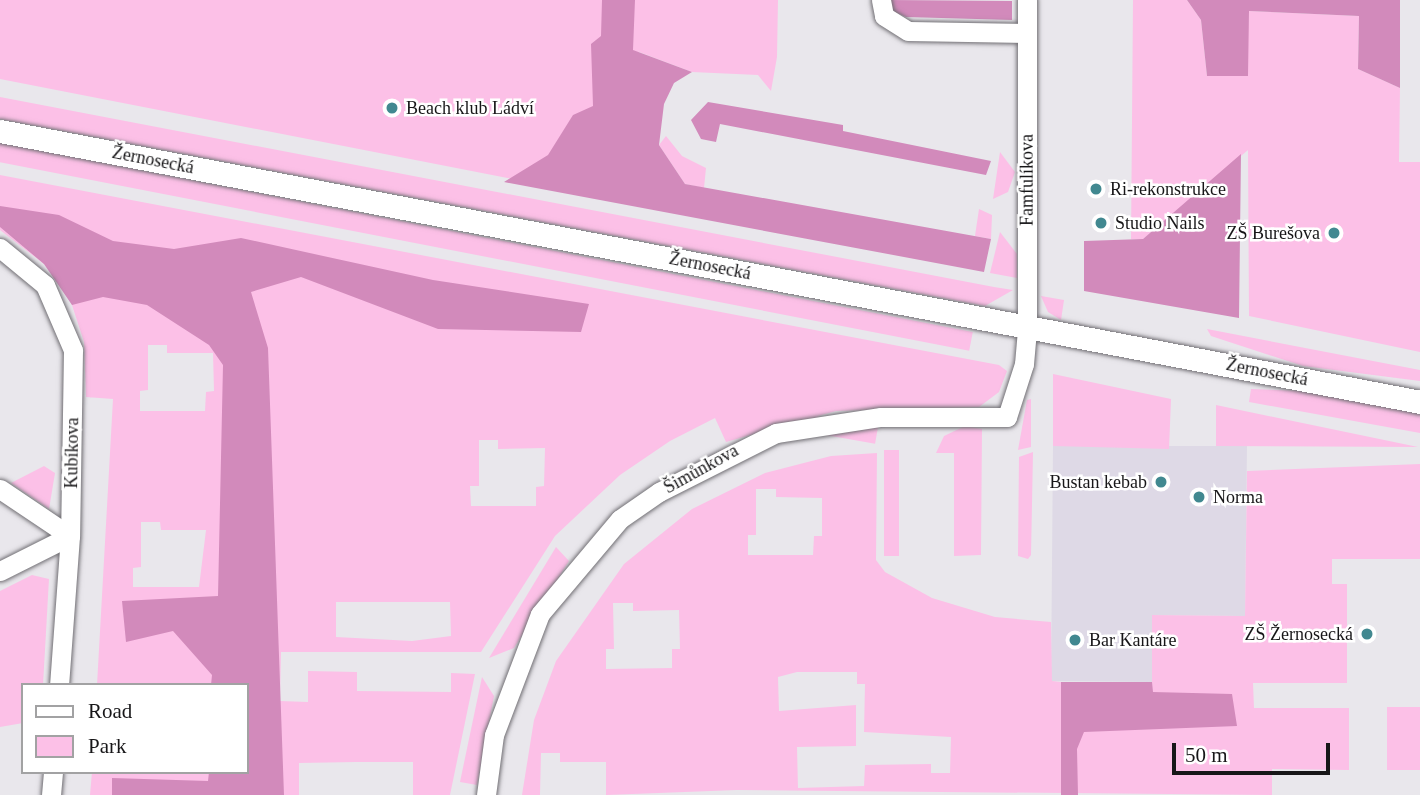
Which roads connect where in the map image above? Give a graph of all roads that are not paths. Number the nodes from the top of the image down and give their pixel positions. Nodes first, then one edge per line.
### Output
1 (881, 0) edge
2 (1027, 0) edge
3 (1027, 33) junction
4 (0, 131) edge
5 (0, 248) edge
6 (1027, 326) junction
7 (1420, 402) edge
8 (0, 489) edge
9 (71, 536) junction
10 (0, 570) edge
11 (59, 683) edge
12 (53, 774) edge
13 (51, 795) edge
14 (486, 795) edge

1 - 3 street
2 - 3 street, Famfulíkova
3 - 6 street, Famfulíkova
4 - 6 street, Žernosecká
5 - 9 street, Kubíkova
6 - 7 street, Žernosecká
6 - 14 street, Šimůnkova
8 - 9 street
9 - 10 street
9 - 11 street, Kubíkova
12 - 13 street

